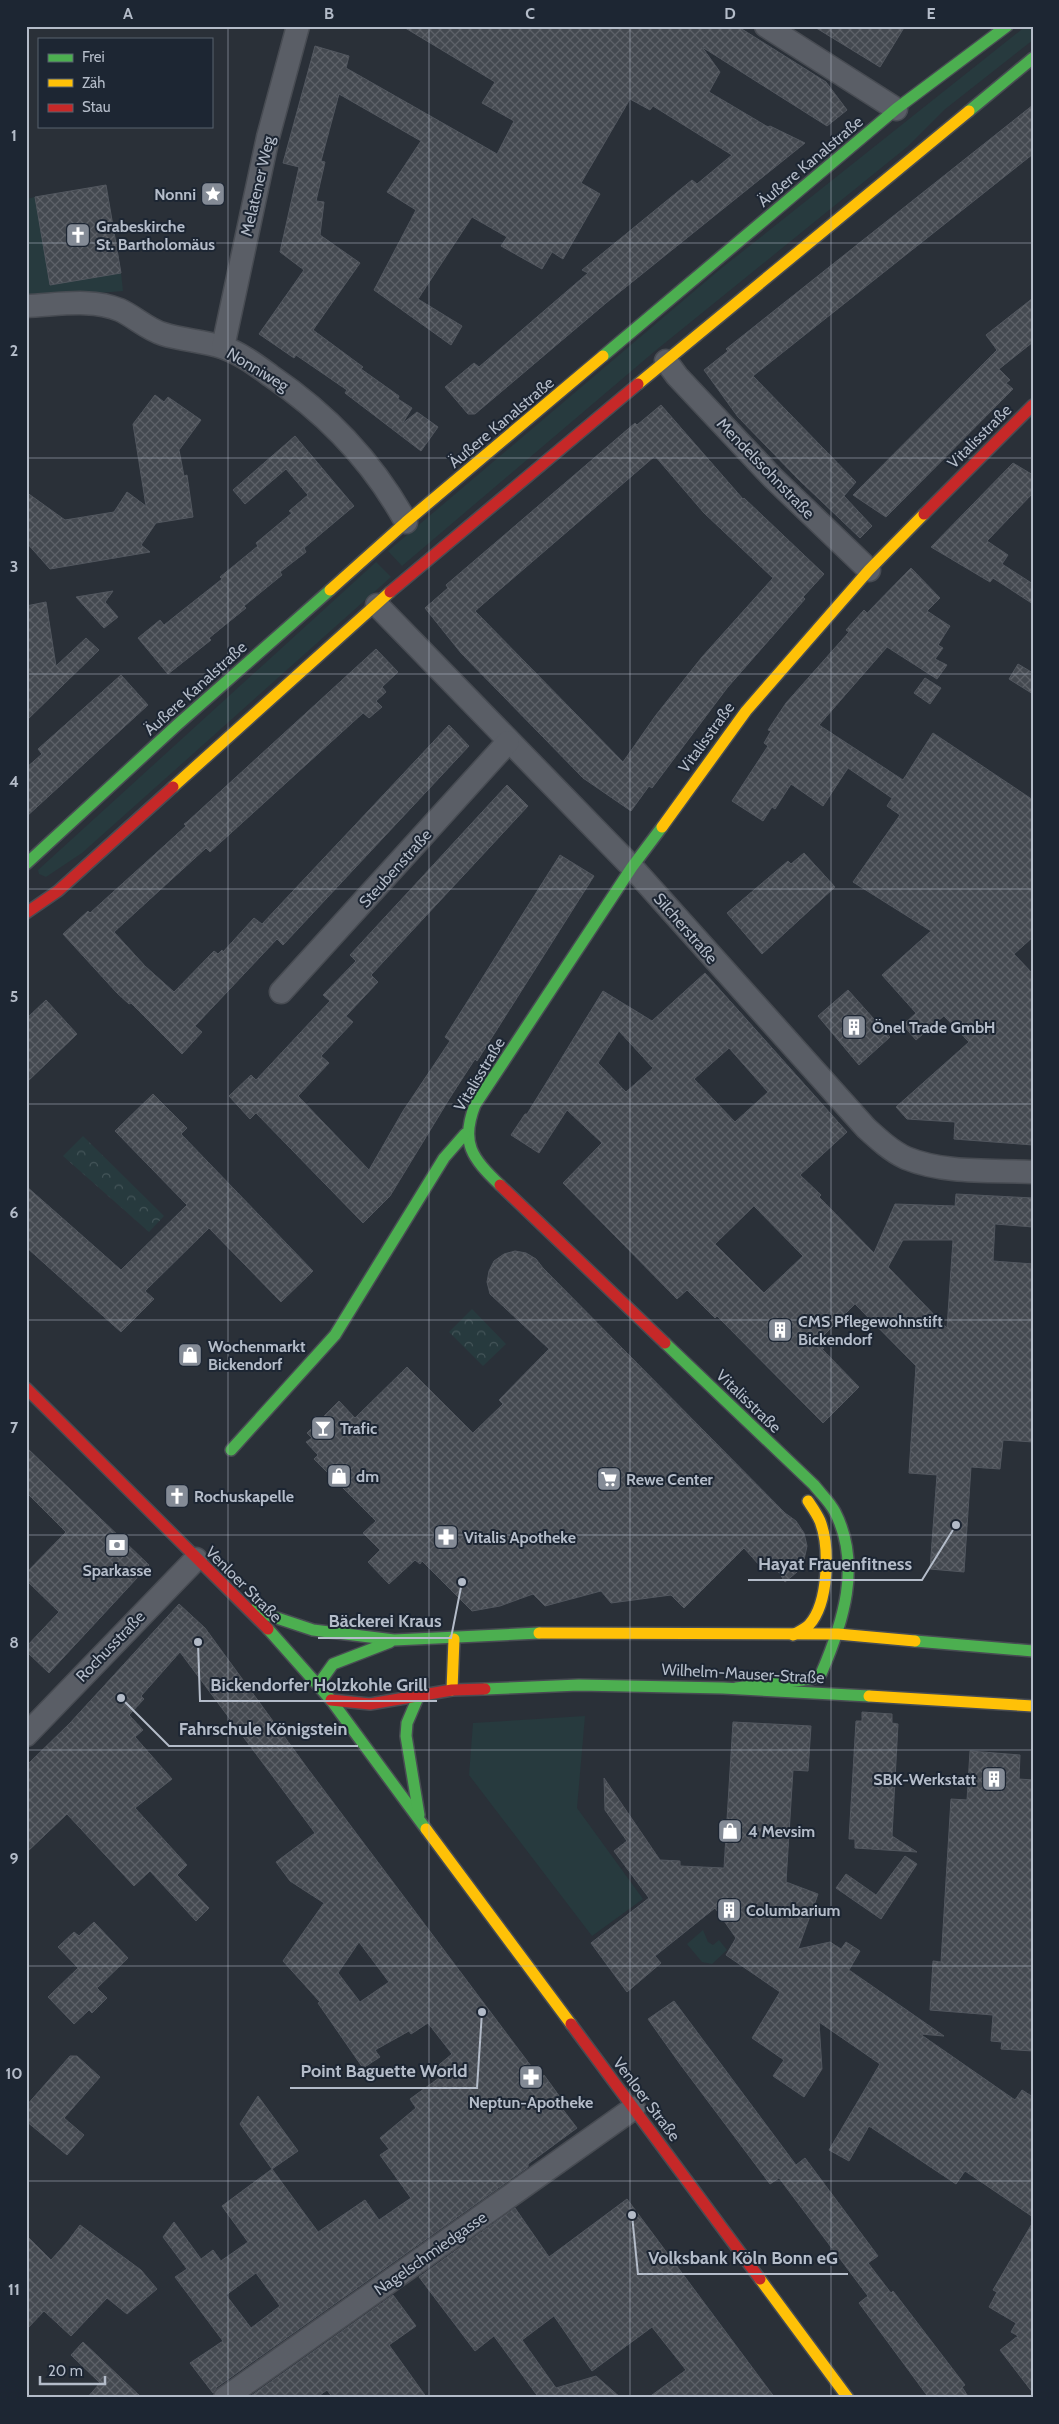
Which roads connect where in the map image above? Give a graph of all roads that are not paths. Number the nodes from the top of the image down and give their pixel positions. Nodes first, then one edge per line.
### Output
1 (298, 26) edge
2 (766, 26) edge
3 (1007, 26) edge
4 (1033, 58) edge
5 (896, 109) junction
6 (26, 306) edge
7 (223, 347) junction
8 (666, 361) junction
9 (1033, 404) edge
10 (406, 522) junction
11 (869, 570) junction
12 (377, 605) junction
13 (508, 742) junction
14 (28, 862) edge
15 (632, 867) junction
16 (32, 877) dead end
17 (42, 887) dead end
18 (58, 891) junction
19 (26, 913) edge
20 (281, 992) dead end
21 (465, 1134) junction
22 (1033, 1172) edge
23 (26, 1388) edge
24 (231, 1450) dead end
25 (782, 1456) junction
26 (196, 1559) junction
27 (250, 1608) junction
28 (838, 1634) junction
29 (792, 1635) junction
30 (454, 1639) junction
31 (394, 1640) junction
32 (1033, 1651) edge
33 (318, 1685) junction
34 (736, 1688) junction
35 (452, 1690) junction
36 (419, 1695) junction
37 (330, 1700) junction
38 (1033, 1706) edge
39 (26, 1735) edge
40 (420, 1820) junction
41 (634, 2108) junction
42 (225, 2398) edge
43 (848, 2398) edge

1 - 7 street, Melatener Weg
2 - 5 street
3 - 5 street, Äußere Kanalstraße
4 - 8 street
5 - 10 street, Äußere Kanalstraße
6 - 7 street, Nonniweg
7 - 10 street, Nonniweg
8 - 11 street, Mendelssohnstraße
8 - 12 street
9 - 11 street, Vitalisstraße
10 - 14 street, Äußere Kanalstraße
11 - 15 street, Vitalisstraße
12 - 13 street, Silcherstraße
12 - 18 street
13 - 15 street, Silcherstraße
13 - 20 street, Steubenstraße
14 - 16 street, Äußere Kanalstraße
15 - 21 street, Vitalisstraße
15 - 22 street, Silcherstraße
17 - 18 street
18 - 19 street
21 - 24 street, Vitalisstraße
21 - 25 street, Vitalisstraße
23 - 26 street, Venloer Straße
25 - 28 street, Vitalisstraße
25 - 29 street, Vitalisstraße
26 - 27 street, Venloer Straße
26 - 39 street, Rochusstraße
27 - 31 street
27 - 33 street, Venloer Straße
28 - 29 street
28 - 32 street
28 - 34 street, Vitalisstraße
29 - 30 street
30 - 31 street
30 - 35 street
31 - 33 street
33 - 37 street, Venloer Straße
34 - 35 street, Wilhelm-Mauser-Straße
34 - 38 street, Wilhelm-Mauser-Straße
35 - 36 street, Wilhelm-Mauser-Straße
36 - 37 street, Wilhelm-Mauser-Straße
36 - 40 street, Venloer Straße
37 - 40 street, Venloer Straße
40 - 41 street, Venloer Straße
41 - 42 street, Nagelschmiedgasse
41 - 43 street, Venloer Straße

